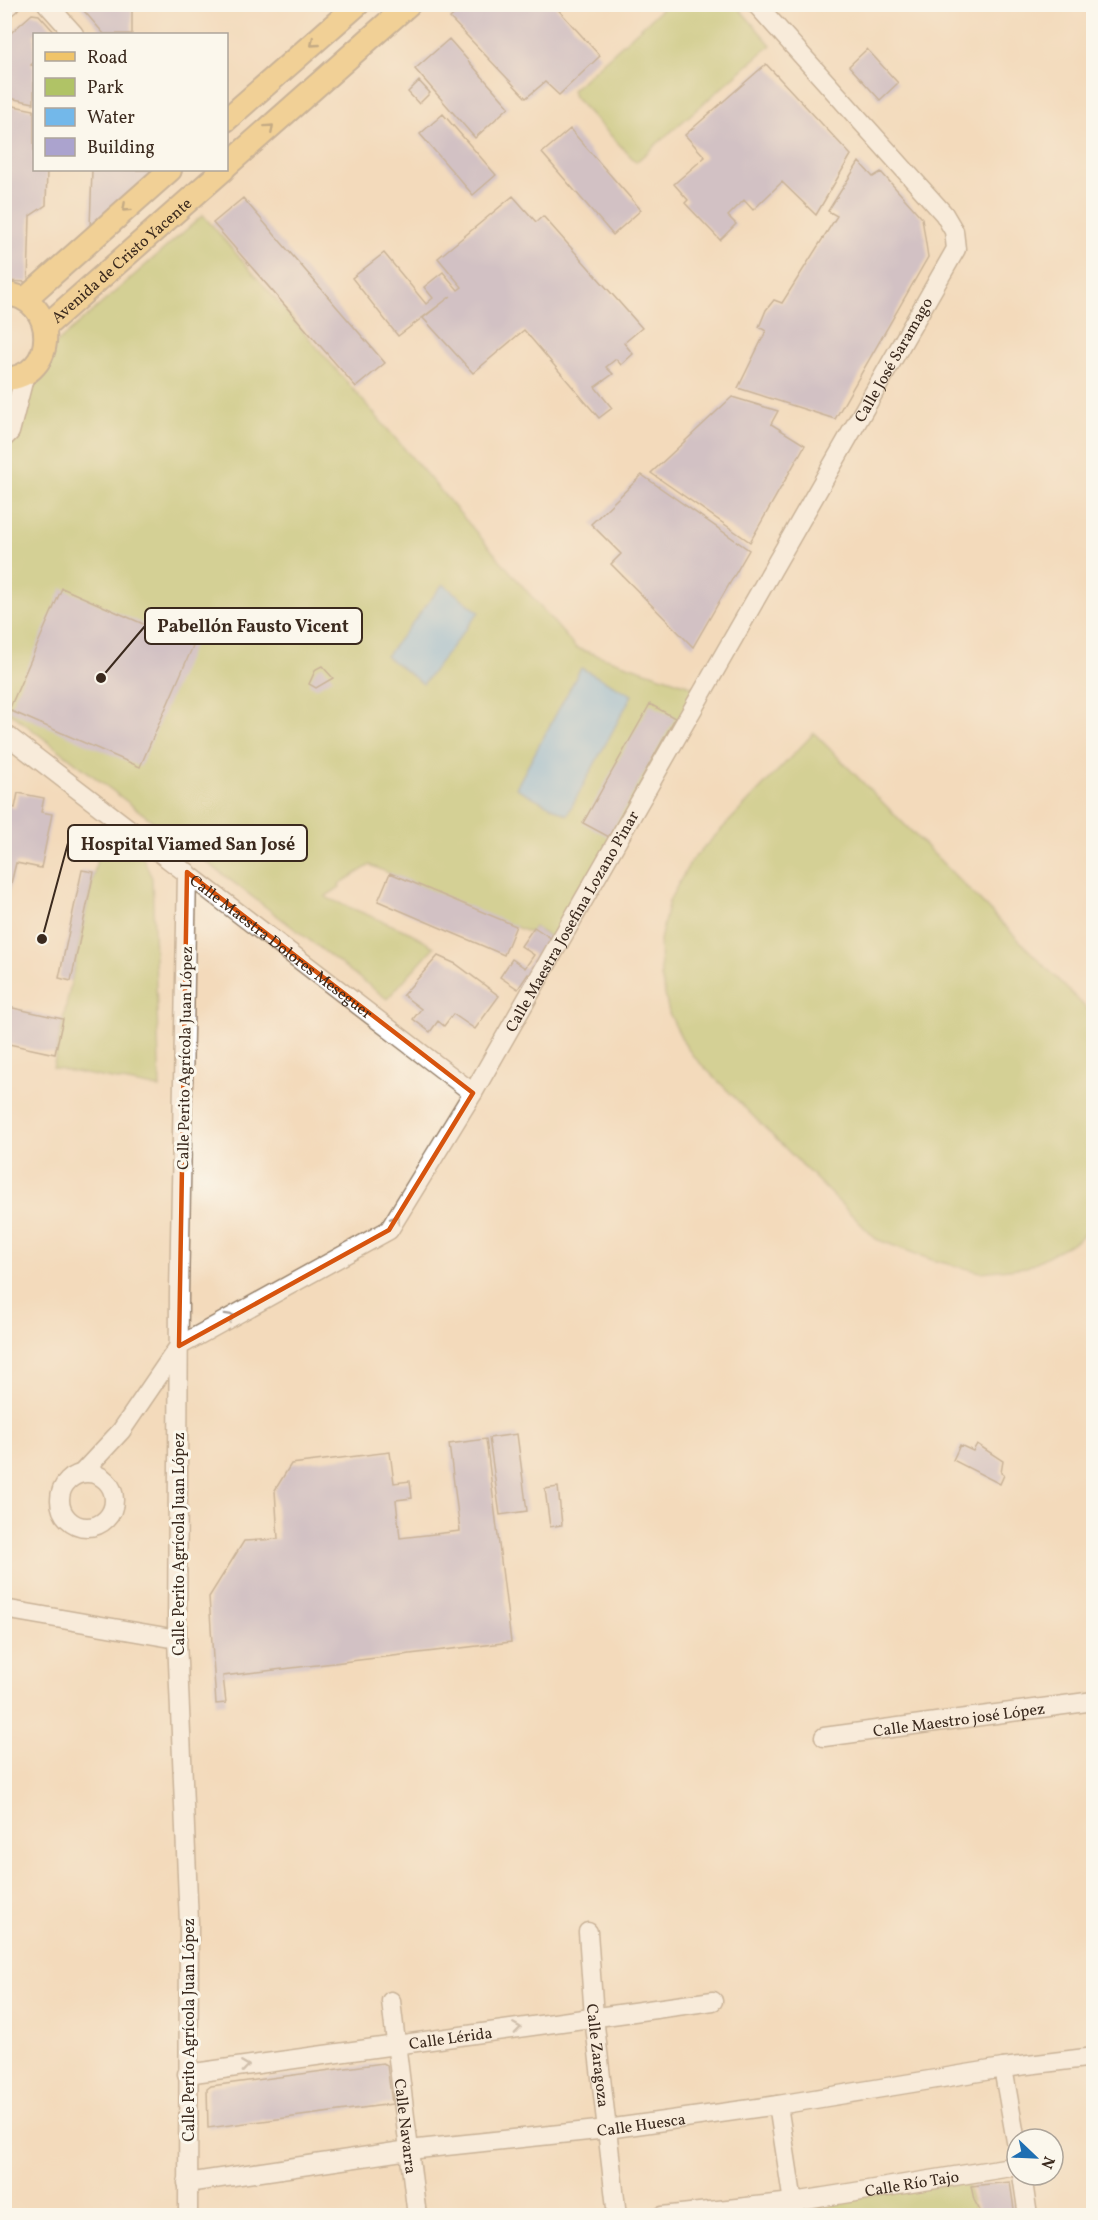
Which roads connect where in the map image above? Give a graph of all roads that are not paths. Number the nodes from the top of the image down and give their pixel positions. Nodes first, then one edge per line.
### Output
1 (10, 4) edge
2 (47, 4) edge
3 (358, 4) edge
4 (409, 4) edge
5 (756, 4) edge
6 (4, 9) edge
7 (73, 33) edge
8 (228, 118) edge
9 (228, 164) edge
10 (169, 171) edge
11 (222, 171) edge
12 (15, 296) edge
13 (46, 326) junction
14 (15, 377) edge
15 (4, 438) edge
16 (4, 733) edge
17 (672, 749) joint
18 (187, 872) junction
19 (473, 1093) junction
20 (178, 1346) junction
21 (82, 1473) dead end
22 (4, 1609) edge
23 (177, 1639) junction
24 (1094, 1701) edge
25 (824, 1737) dead end
26 (588, 1932) dead end
27 (391, 2001) dead end
28 (713, 2001) dead end
29 (594, 2017) junction
30 (396, 2045) junction
31 (1094, 2057) edge
32 (1003, 2068) junction
33 (187, 2074) junction
34 (778, 2105) junction
35 (1013, 2127) edge
36 (607, 2129) junction
37 (409, 2150) junction
38 (1005, 2168) edge
39 (187, 2183) junction
40 (1024, 2187) edge
41 (794, 2209) edge
42 (188, 2216) edge
43 (417, 2216) edge
44 (617, 2216) edge
45 (662, 2216) edge
46 (1028, 2216) edge

1 - 6 street
2 - 7 street
3 -> 8 main road
9 -> 4 main road
5 - 17 street, Calle José Saramago
10 -> 12 main road
11 - 13 main road, Avenida de Cristo Yacente
12 - 13 main road
13 - 14 main road
14 - 15 street
16 - 18 street, Calle Maestra Dolores Meseguer
17 - 19 street, Calle Maestra Josefina Lozano Pinar
18 - 19 street, Calle Maestra Dolores Meseguer
18 - 20 street, Calle Perito Agrícola Juan López
20 -> 19 street, Calle Maestra Josefina Lozano Pinar
20 - 21 street
20 - 23 street, Calle Perito Agrícola Juan López
22 - 23 street
23 - 33 street, Calle Perito Agrícola Juan López
24 - 25 street, Calle Maestro josé López
26 - 29 street, Calle Zaragoza
27 - 30 street, Calle Navarra
28 - 29 street, Calle Lérida
30 -> 29 street, Calle Lérida
29 - 36 street, Calle Zaragoza
33 -> 30 street, Calle Lérida
30 - 37 street, Calle Navarra
31 - 32 street, Calle Huesca
32 - 34 street, Calle Huesca
32 - 35 street
33 - 39 street, Calle Perito Agrícola Juan López
34 - 36 street, Calle Huesca
34 - 41 street
36 - 37 street, Calle Huesca
36 - 44 street, Calle Zaragoza
37 - 39 street, Calle Huesca
37 - 43 street, Calle Navarra
38 - 41 street, Calle Río Tajo
39 - 42 street, Calle Perito Agrícola Juan López
40 - 46 street
41 - 45 street, Calle Río Tajo

